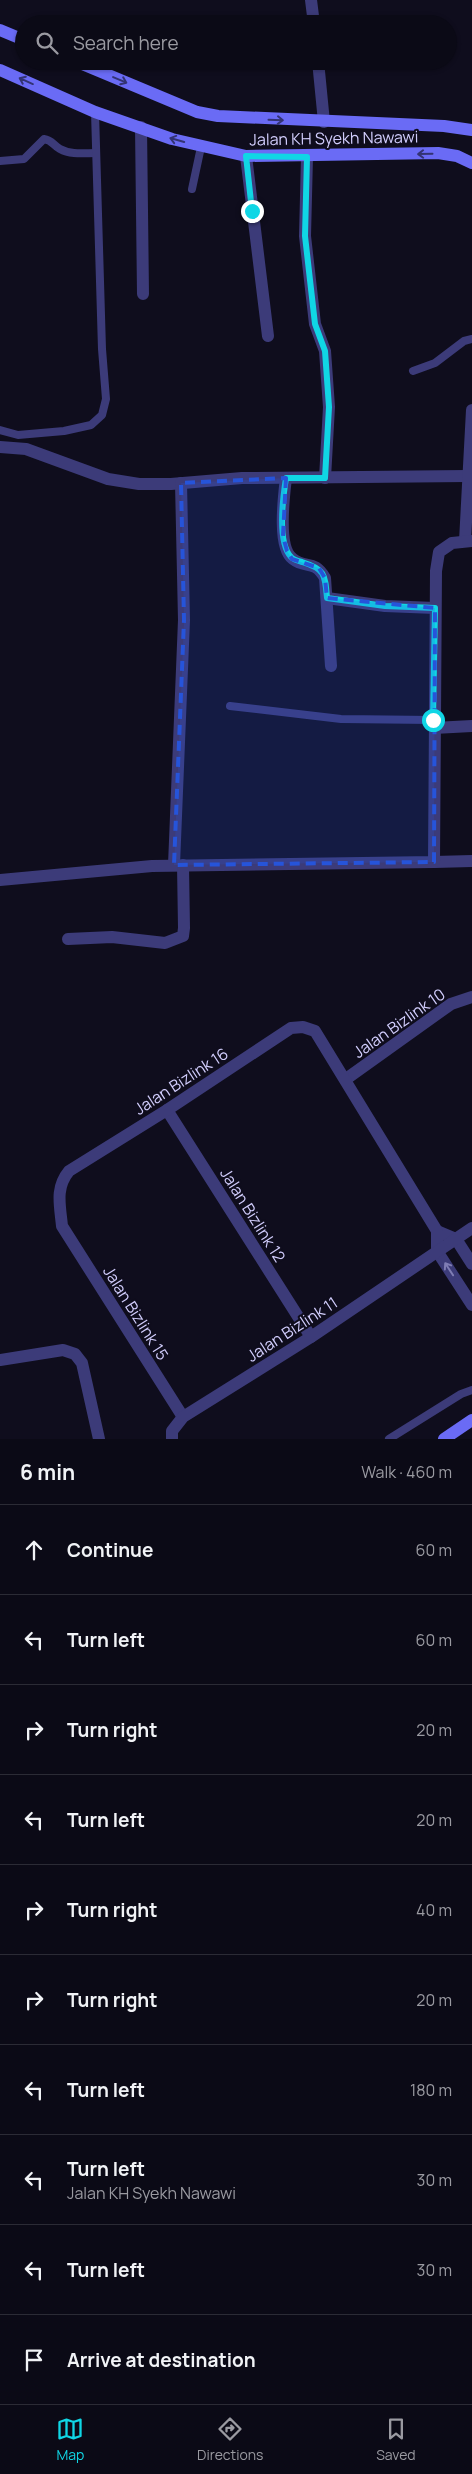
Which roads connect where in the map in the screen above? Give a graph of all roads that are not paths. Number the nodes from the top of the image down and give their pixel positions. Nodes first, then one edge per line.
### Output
1 (311, 0) edge
2 (313, 15) edge
3 (0, 30) edge
4 (15, 36) edge
5 (0, 70) edge
6 (97, 70) edge
7 (319, 70) edge
8 (95, 112) junction
9 (324, 122) junction
10 (141, 127) junction
11 (472, 130) edge
12 (201, 146) junction
13 (96, 153) junction
14 (246, 156) junction
15 (307, 157) junction
16 (0, 161) edge
17 (472, 163) edge
18 (192, 189) dead end
19 (143, 294) dead end
20 (268, 336) dead end
21 (472, 339) edge
22 (413, 371) dead end
23 (472, 410) edge
24 (0, 430) edge
25 (0, 447) edge
26 (468, 476) junction
27 (286, 478) junction
28 (325, 478) junction
29 (181, 483) junction
30 (469, 541) edge
31 (327, 598) junction
32 (435, 608) junction
33 (331, 666) dead end
34 (230, 706) dead end
35 (434, 724) junction
36 (472, 726) edge
37 (472, 861) edge
38 (434, 862) junction
39 (179, 865) junction
40 (0, 880) edge
41 (68, 939) dead end
42 (472, 997) edge
43 (346, 1079) junction
44 (168, 1110) junction
45 (62, 1226) joint
46 (472, 1228) edge
47 (437, 1231) junction
48 (456, 1238) junction
49 (438, 1251) junction
50 (472, 1264) edge
51 (472, 1305) edge
52 (311, 1337) junction
53 (0, 1360) edge
54 (472, 1390) edge
55 (183, 1417) junction
56 (472, 1420) edge
57 (99, 1439) edge
58 (172, 1439) edge
59 (389, 1439) edge
60 (444, 1439) edge

1 - 2 street
3 - 4 main road
8 -> 5 main road, Jalan KH Syekh Nawawi
6 -> 9 main road, Jalan KH Syekh Nawawi
7 - 9 street
8 - 10 main road, Jalan KH Syekh Nawawi
8 - 13 lane
9 - 11 main road, Jalan KH Syekh Nawawi
12 -> 10 main road, Jalan KH Syekh Nawawi
10 - 19 street
12 - 14 main road, Jalan KH Syekh Nawawi
12 - 18 lane
13 - 16 lane
13 - 24 lane
14 - 15 main road, Jalan KH Syekh Nawawi
14 - 20 street
17 -> 15 main road, Jalan KH Syekh Nawawi
15 - 28 street
21 - 22 lane
23 - 26 street
25 - 29 street
26 - 28 street
26 - 30 street
27 - 28 street
27 - 29 street
27 - 31 street
29 - 39 street
30 - 32 street
31 - 32 street
31 - 33 street
32 - 35 street
34 - 35 lane
35 - 36 street
35 - 38 street
37 - 38 street
38 - 39 street
39 - 40 street
39 - 41 street
42 - 43 street, Jalan Bizlink 10
43 - 44 street, Jalan Bizlink 16
43 - 47 street
44 - 45 street, Jalan Bizlink 16
44 - 52 street, Jalan Bizlink 12
45 - 55 street, Jalan Bizlink 15
46 - 48 street, Jalan Bizlink 11
47 - 48 street
47 - 49 street
48 - 49 street, Jalan Bizlink 11
48 - 50 street
51 -> 49 street
49 - 52 street, Jalan Bizlink 11
52 - 55 street, Jalan Bizlink 11
53 - 57 street
54 - 59 lane
55 - 58 street
56 - 60 main road

